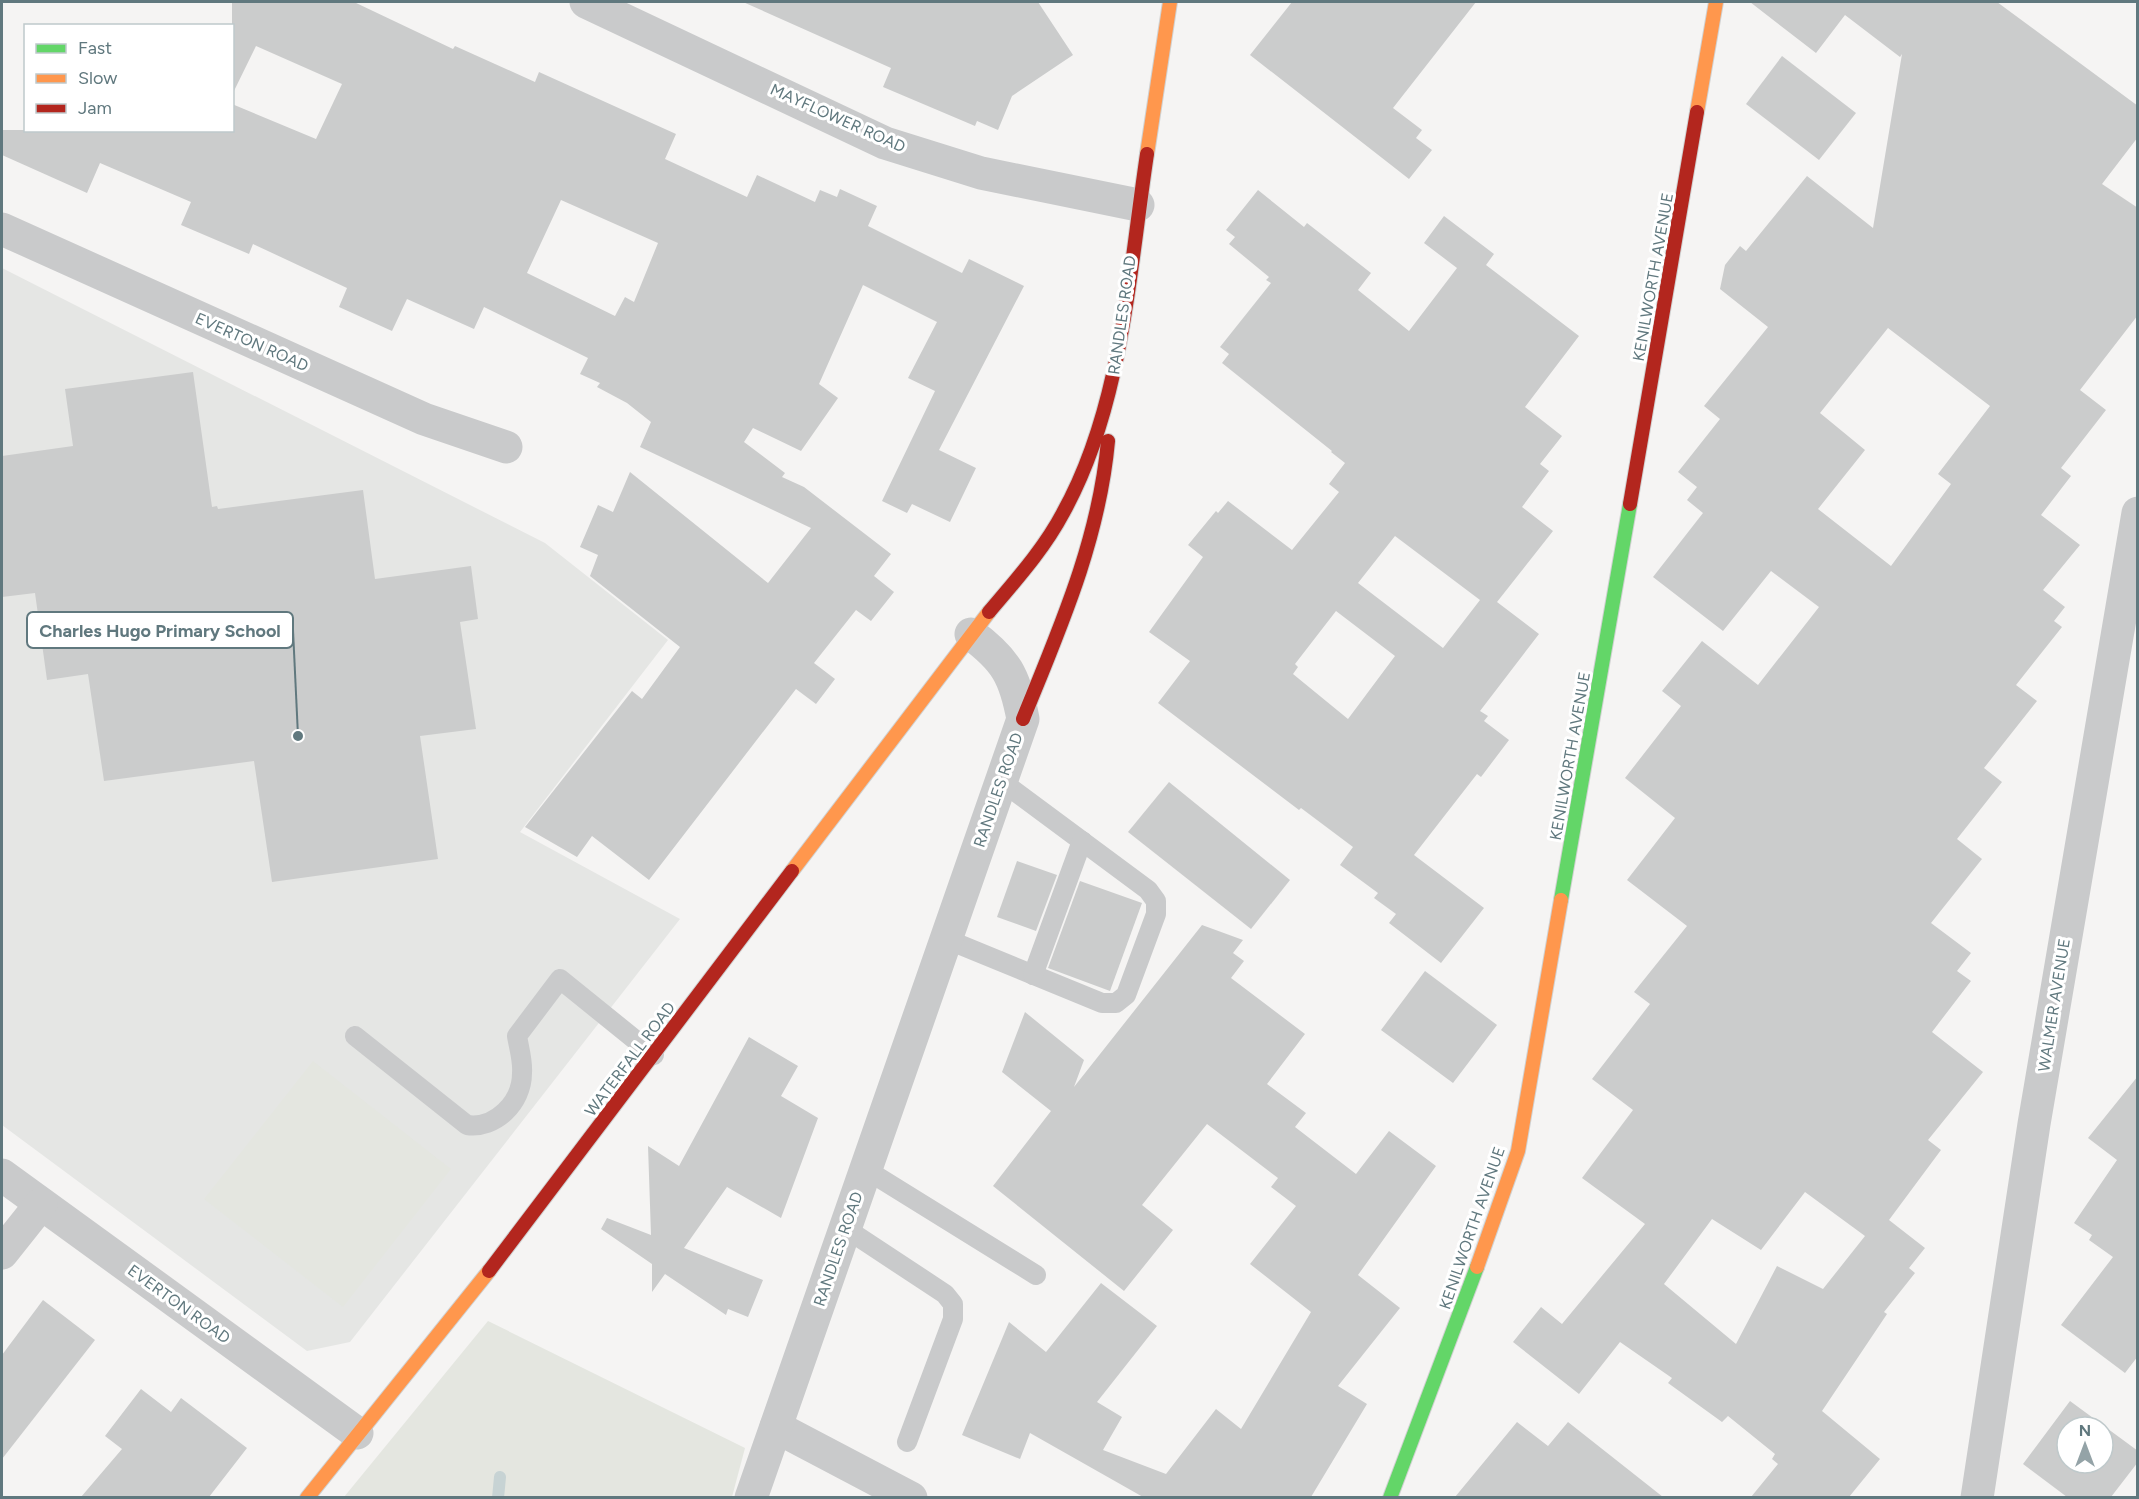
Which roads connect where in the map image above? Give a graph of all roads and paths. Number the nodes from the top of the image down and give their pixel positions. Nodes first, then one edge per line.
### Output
1 (586, 2) edge
2 (1170, 2) edge
3 (1716, 2) edge
4 (1138, 205) junction
5 (2, 229) edge
6 (1110, 397) junction
7 (506, 447) dead end
8 (2138, 513) edge
9 (971, 634) junction
10 (1023, 719) junction
11 (1001, 781) junction
12 (1082, 841) junction
13 (946, 939) junction
14 (1033, 975) junction
15 (355, 1036) dead end
16 (654, 1055) junction
17 (865, 1169) junction
18 (2, 1175) edge
19 (41, 1204) junction
20 (845, 1228) junction
21 (2, 1253) edge
22 (1036, 1275) dead end
23 (776, 1427) junction
24 (357, 1433) junction
25 (907, 1442) dead end
26 (307, 1497) edge
27 (752, 1497) edge
28 (911, 1497) edge
29 (1390, 1497) edge
30 (1977, 1497) edge

1 - 4 street, MAYFLOWER ROAD
2 - 4 street, RANDLES ROAD
3 - 29 street, KENILWORTH AVENUE
4 - 6 street, RANDLES ROAD
5 - 7 street, EVERTON ROAD
6 - 9 street, RANDLES ROAD
6 - 10 street
8 - 30 street, WALMER AVENUE
9 - 10 street, RANDLES ROAD
9 - 16 street, WATERFALL ROAD
10 - 11 street, RANDLES ROAD
11 - 12 lane
11 - 13 street, RANDLES ROAD
12 - 14 lane
12 - 14 lane
13 - 14 lane
13 - 17 street, RANDLES ROAD
15 - 16 lane
16 - 24 street, WATERFALL ROAD
17 - 20 street, RANDLES ROAD
17 - 22 lane
18 - 19 street, EVERTON ROAD
19 - 21 street
19 - 24 street, EVERTON ROAD
20 - 23 street, RANDLES ROAD
20 - 25 lane
23 - 27 street, RANDLES ROAD
23 - 28 street
24 - 26 street, WATERFALL ROAD

